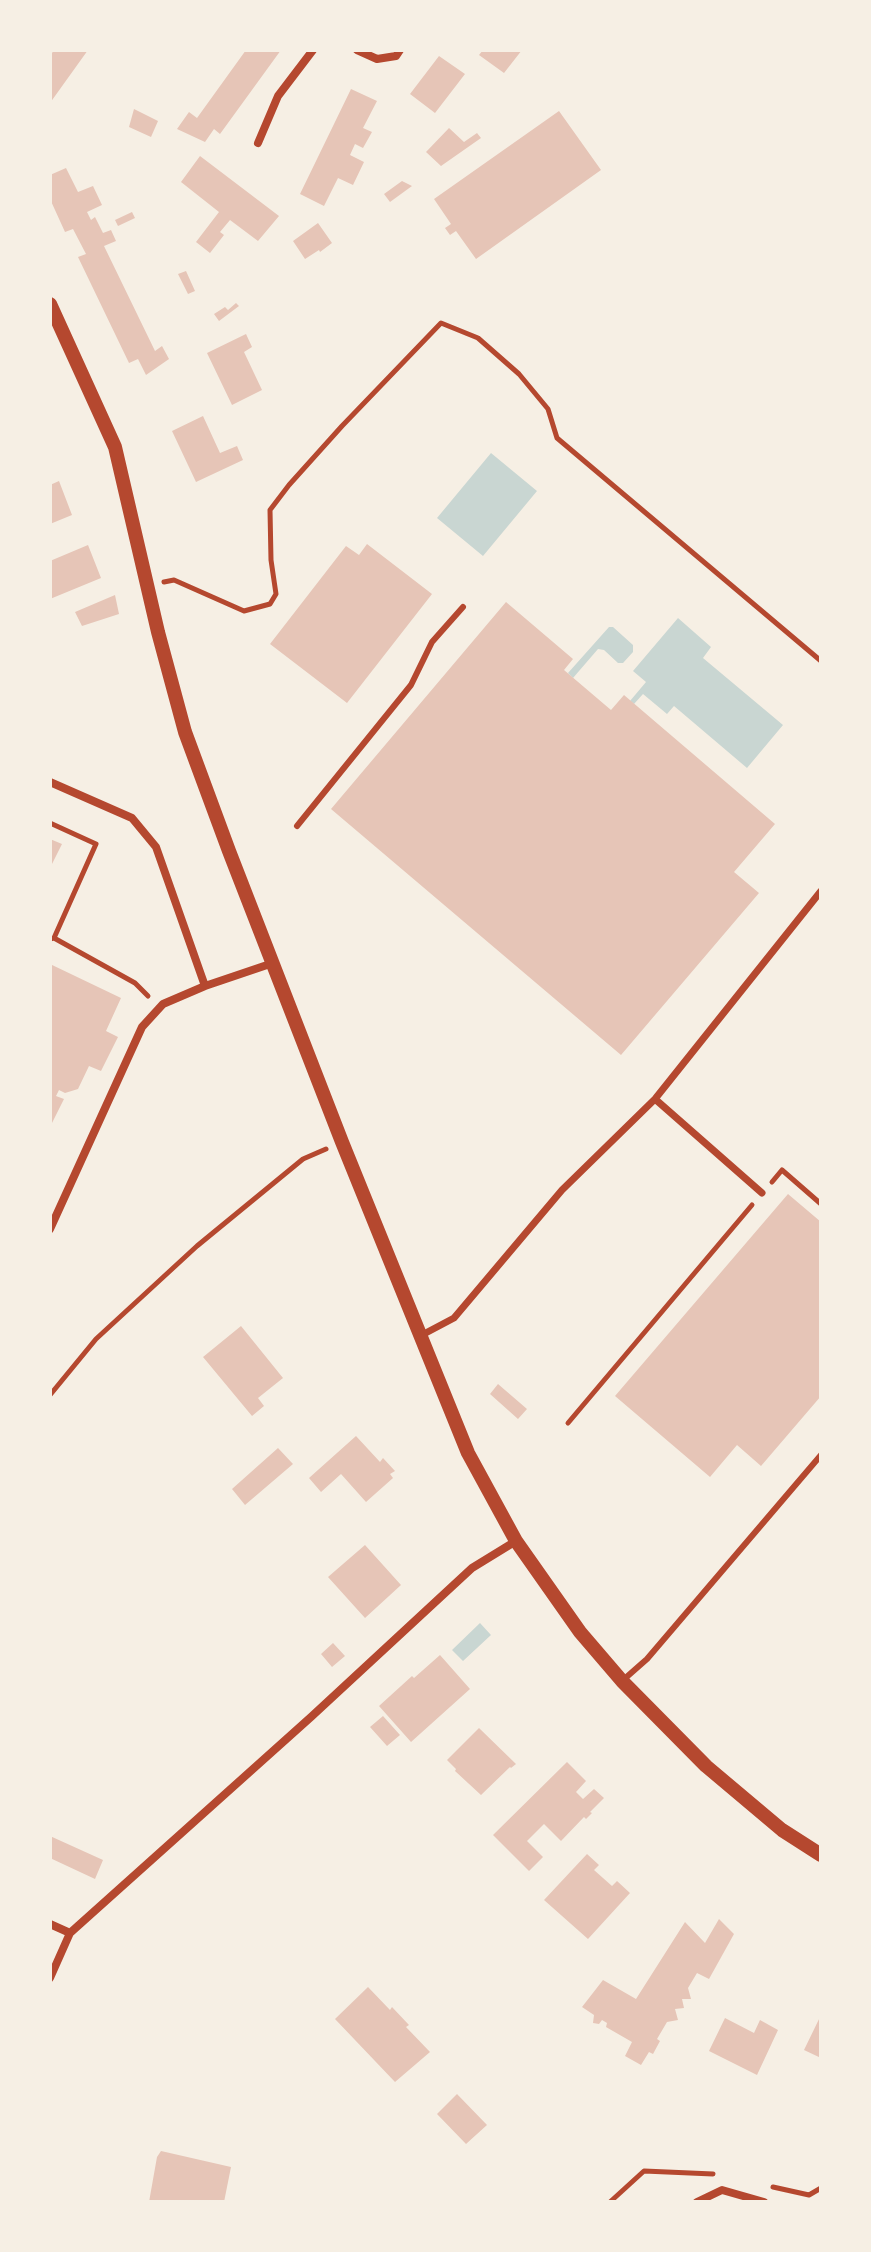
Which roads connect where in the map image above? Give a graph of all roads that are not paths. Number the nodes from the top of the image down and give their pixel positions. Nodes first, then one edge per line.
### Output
1 (313, 50) edge
2 (357, 50) edge
3 (400, 50) edge
4 (258, 143) dead end
5 (50, 304) edge
6 (463, 607) dead end
7 (50, 782) edge
8 (297, 826) dead end
9 (821, 891) edge
10 (273, 963) junction
11 (205, 986) junction
12 (655, 1099) junction
13 (762, 1193) road end
14 (50, 1229) edge
15 (419, 1337) junction
16 (821, 1455) edge
17 (516, 1541) junction
18 (622, 1681) junction
19 (821, 1855) edge
20 (50, 1924) edge
21 (70, 1933) junction
22 (50, 1978) edge
23 (697, 2202) edge
24 (764, 2202) edge

1 - 4 street
2 - 3 street
5 - 10 street
6 - 8 lane
7 - 11 street
9 - 12 street
10 - 11 street
10 - 15 street
11 - 14 street
12 - 13 street
12 - 15 street
15 - 17 street
16 - 18 lane
17 - 18 street
17 - 21 street
18 - 19 street
20 - 21 street
21 - 22 street
23 - 24 street

